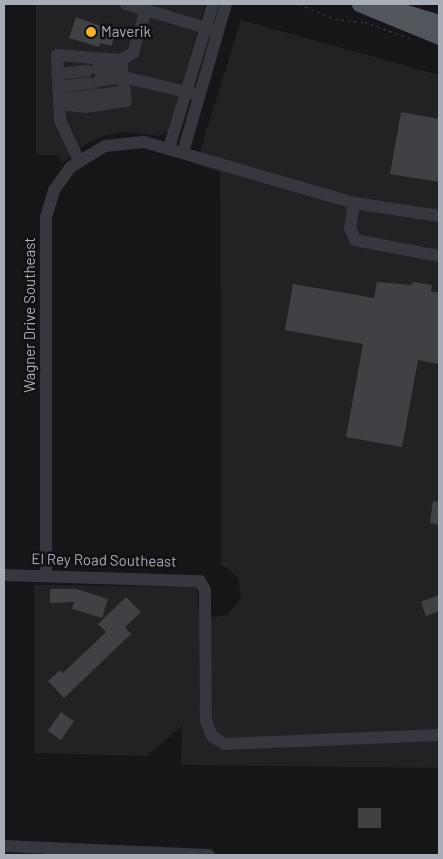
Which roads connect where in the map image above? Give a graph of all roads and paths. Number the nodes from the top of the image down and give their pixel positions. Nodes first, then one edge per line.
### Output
1 (213, 4) edge
2 (226, 4) edge
3 (299, 4) edge
4 (359, 4) edge
5 (378, 4) edge
6 (139, 6) edge
7 (439, 22) edge
8 (212, 29) junction
9 (439, 37) edge
10 (412, 40) dead end
11 (123, 75) junction
12 (94, 82) junction
13 (58, 90) junction
14 (187, 91) junction
15 (200, 95) junction
16 (169, 148) junction
17 (183, 152) junction
18 (79, 161) junction
19 (354, 203) junction
20 (439, 216) edge
21 (439, 256) edge
22 (4, 575) edge
23 (46, 576) junction
24 (439, 735) edge
25 (4, 846) edge
26 (209, 855) edge

1 - 8 street
2 - 8 street
3 - 10 path
4 - 9 main road
5 - 7 main road
6 - 8 street
6 - 11 street
8 - 14 street
8 - 15 street
11 - 12 street
11 - 12 street
11 - 13 street
11 - 13 street
11 - 14 street
12 - 13 street
12 - 13 street
13 - 18 street
14 - 15 street
14 - 16 street
15 - 17 street
16 - 17 street, Wagner Drive Southeast
16 - 18 street, Wagner Drive Southeast
17 - 19 street, Wagner Drive Southeast
18 - 23 street, Wagner Drive Southeast
19 - 20 street, Wagner Drive Southeast
19 - 21 street
22 - 23 street, El Rey Road Southeast
23 - 24 street, El Rey Road Southeast
25 - 26 street

